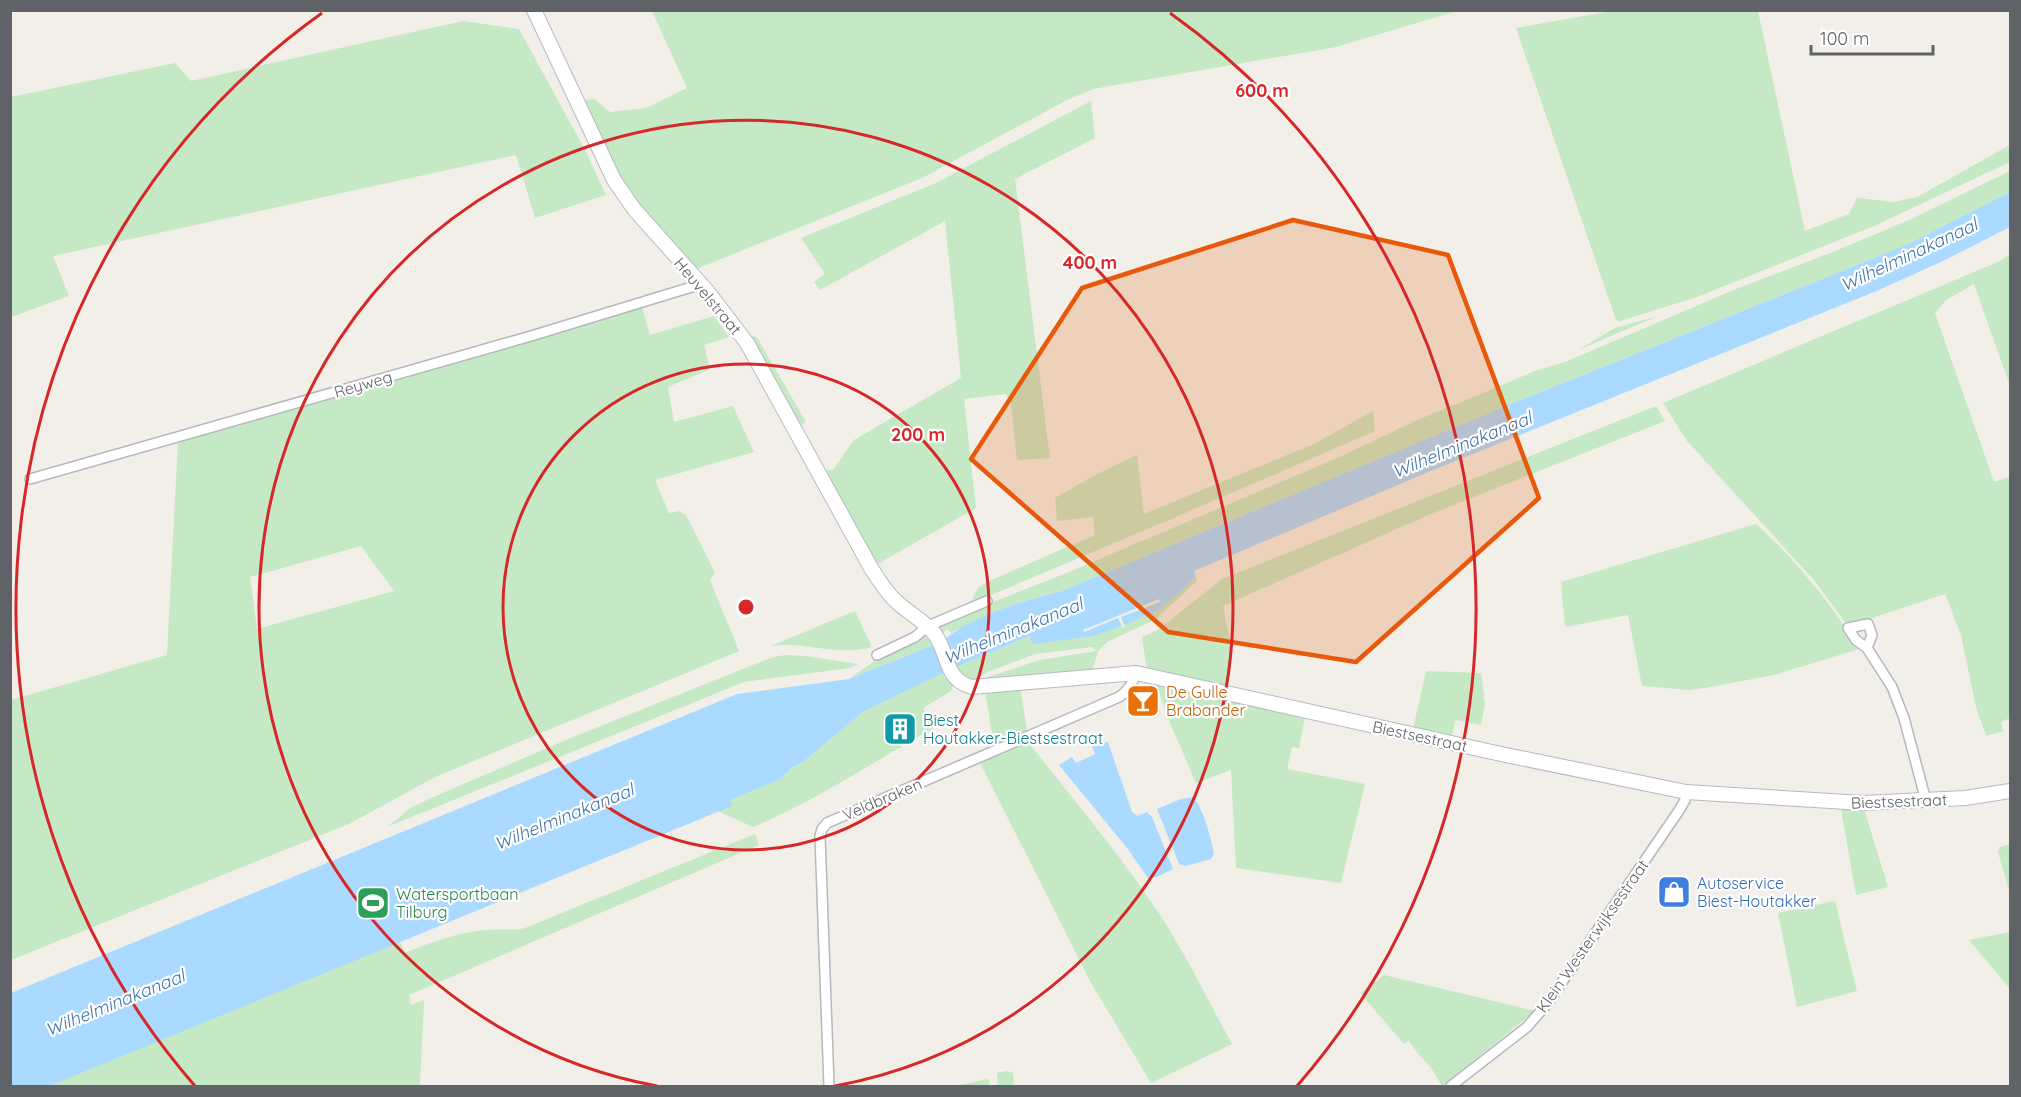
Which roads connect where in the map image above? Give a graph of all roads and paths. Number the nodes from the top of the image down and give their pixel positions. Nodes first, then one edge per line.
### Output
1 (534, 10) edge
2 (695, 286) dead end
3 (30, 479) dead end
4 (881, 584) joint
5 (987, 601) dead end
6 (928, 626) junction
7 (1868, 648) dead end
8 (877, 655) dead end
9 (1136, 673) junction
10 (2010, 791) edge
11 (1686, 792) junction
12 (1926, 801) junction
13 (829, 1086) edge
14 (1451, 1086) edge

1 - 4 street, Heuvelstraat
2 - 3 street, Reyweg
4 - 6 street, Biestsestraat
5 - 6 street
6 - 8 street
6 - 9 street, Biestsestraat
7 - 12 street
9 - 11 street, Biestsestraat
9 - 13 street, Veldbraken
10 - 12 street, Biestsestraat
11 - 12 street, Biestsestraat
11 - 14 street, Klein Westerwijksestraat

